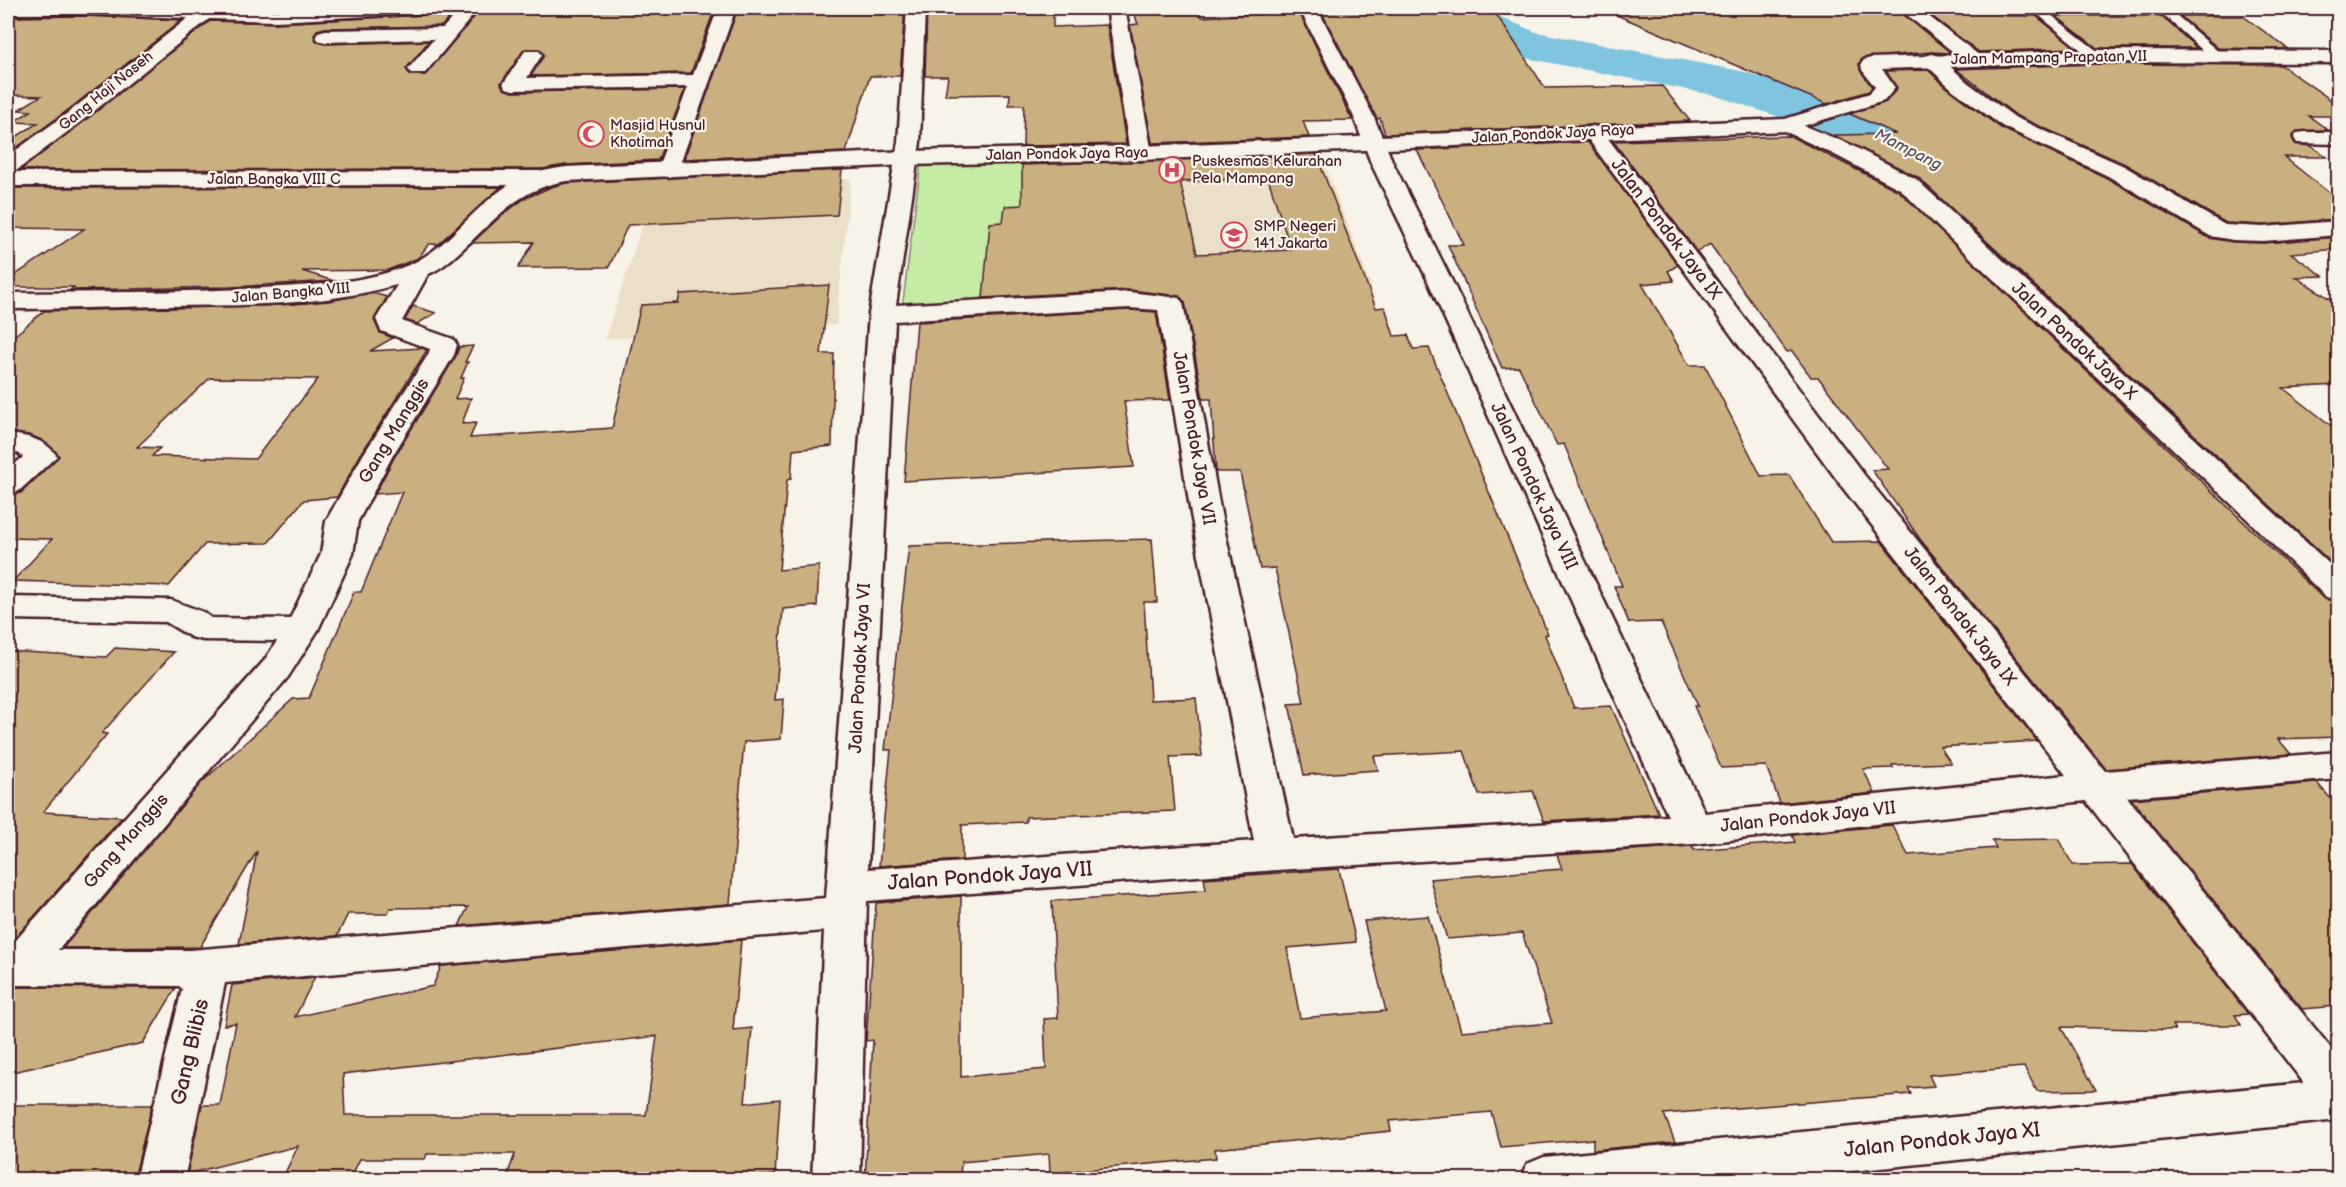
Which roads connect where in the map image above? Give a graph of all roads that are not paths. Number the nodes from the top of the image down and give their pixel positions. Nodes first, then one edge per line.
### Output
1 (424, 8) edge
2 (470, 8) edge
3 (727, 8) edge
4 (916, 8) edge
5 (1116, 8) edge
6 (1308, 8) edge
7 (1908, 8) edge
8 (2036, 8) edge
9 (2162, 8) edge
10 (8, 10) edge
11 (300, 11) edge
12 (342, 13) junction
13 (203, 15) junction
14 (450, 33) junction
15 (532, 55) dead end
16 (2096, 56) junction
17 (2216, 56) junction
18 (2338, 57) edge
19 (1974, 59) junction
20 (1932, 60) junction
21 (418, 69) dead end
22 (700, 81) junction
23 (1809, 119) joint
24 (1787, 125) junction
25 (1593, 132) junction
26 (2306, 138) dead end
27 (2338, 138) edge
28 (1375, 143) junction
29 (1141, 153) junction
30 (907, 158) junction
31 (8, 166) edge
32 (668, 170) junction
33 (8, 178) edge
34 (540, 178) junction
35 (2338, 228) edge
36 (419, 269) junction
37 (11, 304) edge
38 (882, 314) junction
39 (8, 443) edge
40 (8, 485) edge
41 (2338, 590) edge
42 (8, 608) edge
43 (301, 630) junction
44 (2338, 765) edge
45 (2094, 786) junction
46 (1693, 829) junction
47 (1277, 855) junction
48 (847, 900) junction
49 (13, 967) edge
50 (190, 968) junction
51 (2338, 1091) edge
52 (2338, 1100) edge
53 (160, 1179) edge
54 (836, 1179) edge
55 (1544, 1179) edge

1 - 12 street
2 - 14 street
3 - 22 street
4 - 30 street, Jalan Pondok Jaya VI
5 - 29 street
6 - 28 street, Jalan Pondok Jaya VIII
7 - 19 street
8 - 16 lane
9 - 17 lane
10 - 13 street
11 - 12 street
11 - 13 street
12 - 14 street
13 - 31 street, Gang Haji Naseh
14 - 21 street
15 - 22 street
16 - 17 street, Jalan Mampang Prapatan VII
16 - 19 street, Jalan Mampang Prapatan VII
17 - 18 street, Jalan Mampang Prapatan VII
19 - 20 street, Jalan Mampang Prapatan VII
20 - 23 street, Jalan Mampang Prapatan VII
20 - 35 street
22 - 32 street
23 - 24 street, Jalan Pondok Jaya Raya
24 - 25 street, Jalan Pondok Jaya Raya
24 - 41 street, Jalan Pondok Jaya X
25 - 28 street, Jalan Pondok Jaya Raya
25 - 45 street, Jalan Pondok Jaya IX
26 - 27 street
28 - 29 street, Jalan Pondok Jaya Raya
28 - 46 street, Jalan Pondok Jaya VIII
29 - 30 street, Jalan Pondok Jaya Raya
30 - 32 street, Jalan Pondok Jaya Raya
30 - 38 street, Jalan Pondok Jaya VI
32 - 34 street, Jalan Pondok Jaya Raya
33 - 34 street, Jalan Bangka VIII C
34 - 36 street, Jalan Bangka VIII
36 - 37 street, Jalan Bangka VIII
36 - 43 street, Gang Manggis
38 - 47 street, Jalan Pondok Jaya VII
38 - 48 street, Jalan Pondok Jaya VI
39 - 40 street
42 - 43 street
43 - 49 street, Gang Manggis
44 - 45 street, Jalan Pondok Jaya VII
45 - 46 street, Jalan Pondok Jaya VII
45 - 51 street, Jalan Pondok Jaya IX
46 - 47 street, Jalan Pondok Jaya VII
47 - 48 street, Jalan Pondok Jaya VII
48 - 50 street, Jalan Pondok Jaya VII
48 - 54 street, Jalan Pondok Jaya VI
49 - 50 street
50 - 53 street, Gang Blibis
52 - 55 street, Jalan Pondok Jaya XI

